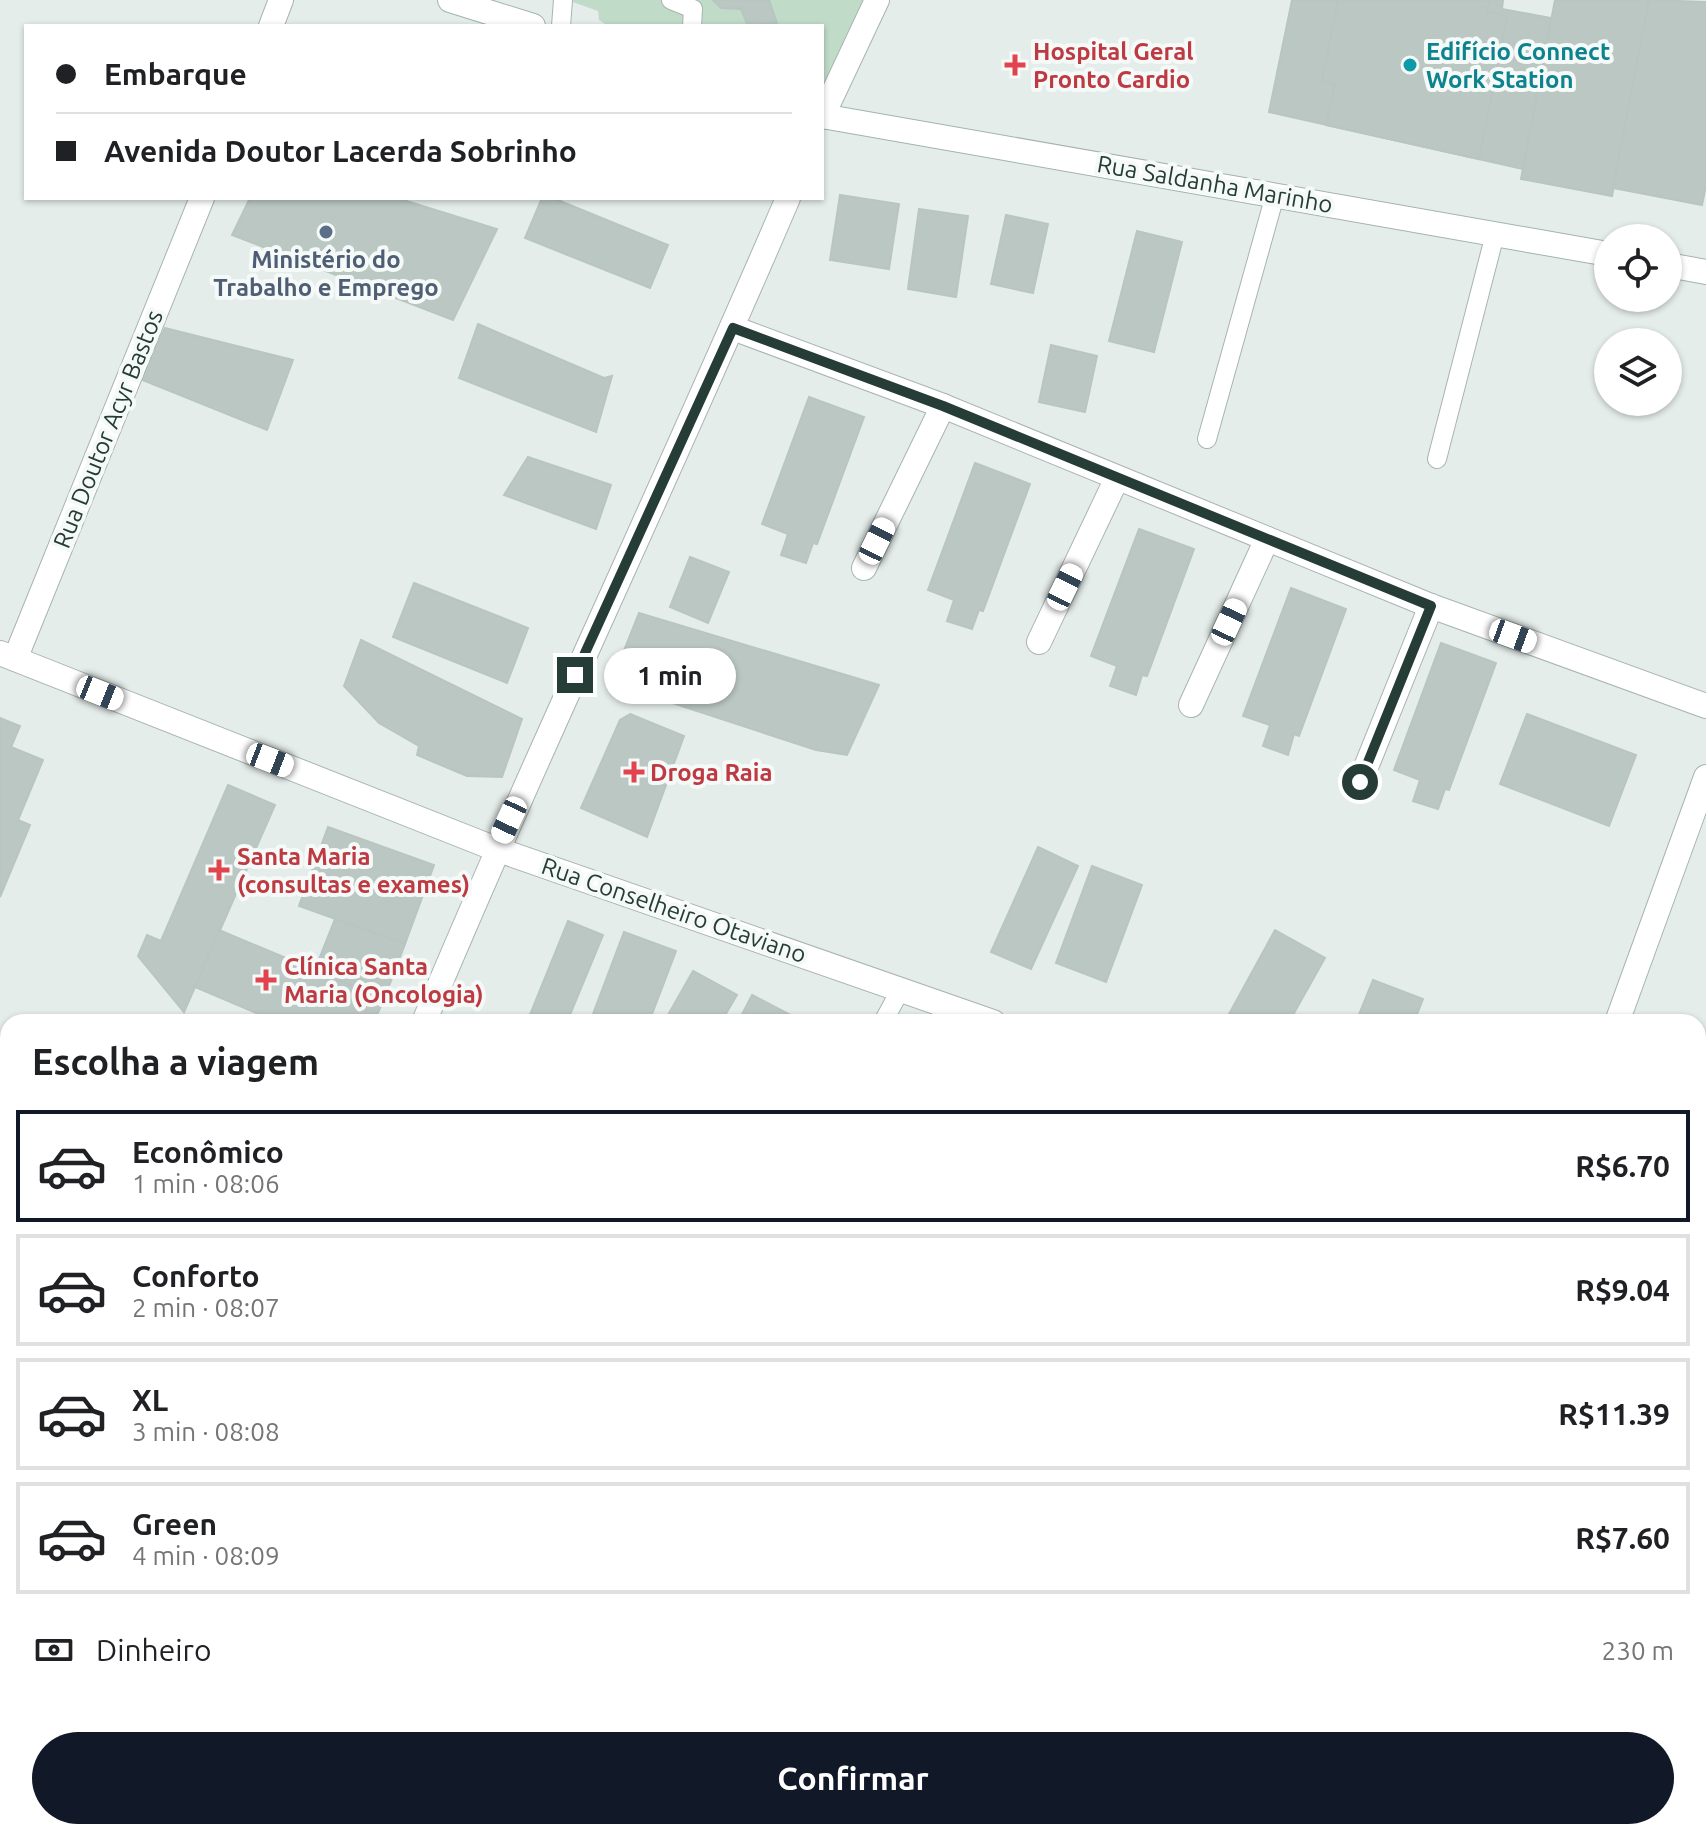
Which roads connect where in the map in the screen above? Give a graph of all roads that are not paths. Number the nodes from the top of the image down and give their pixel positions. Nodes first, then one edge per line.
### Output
1 (281, 0) edge
2 (450, 0) edge
3 (563, 0) edge
4 (671, 0) edge
5 (877, 0) edge
6 (272, 24) edge
7 (527, 24) edge
8 (561, 24) edge
9 (692, 24) edge
10 (824, 112) edge
11 (824, 116) edge
12 (1275, 195) junction
13 (201, 200) edge
14 (787, 200) edge
15 (1495, 234) junction
16 (1594, 252) edge
17 (1682, 268) edge
18 (1706, 272) edge
19 (733, 328) junction
20 (943, 406) junction
21 (1207, 439) dead end
22 (1437, 459) dead end
23 (1117, 478) junction
24 (1267, 539) junction
25 (864, 568) dead end
26 (1431, 606) junction
27 (1039, 642) dead end
28 (8, 656) edge
29 (1191, 705) dead end
30 (1706, 706) edge
31 (1706, 777) edge
32 (1360, 782) dead end
33 (496, 849) junction
34 (901, 989) junction
35 (427, 1014) edge
36 (887, 1014) edge
37 (971, 1014) edge
38 (1620, 1014) edge

1 - 6 street
2 - 7 street
3 - 8 lane
4 - 9 lane
5 - 10 street
11 - 12 street, Rua Saldanha Marinho
12 - 15 street, Rua Saldanha Marinho
12 - 21 lane
13 - 28 street, Rua Doutor Acyr Bastos
14 - 19 street
15 - 16 street, Rua Saldanha Marinho
15 - 22 lane
17 - 18 street
19 - 20 street
19 - 33 street
20 - 23 street
20 - 25 street
23 - 24 street
23 - 27 street
24 - 26 street
24 - 29 street
26 - 30 street
26 - 32 street
28 - 33 street, Rua Conselheiro Otaviano
31 - 38 street
33 - 34 street, Rua Conselheiro Otaviano
33 - 35 street
34 - 36 lane
34 - 37 street, Rua Conselheiro Otaviano

